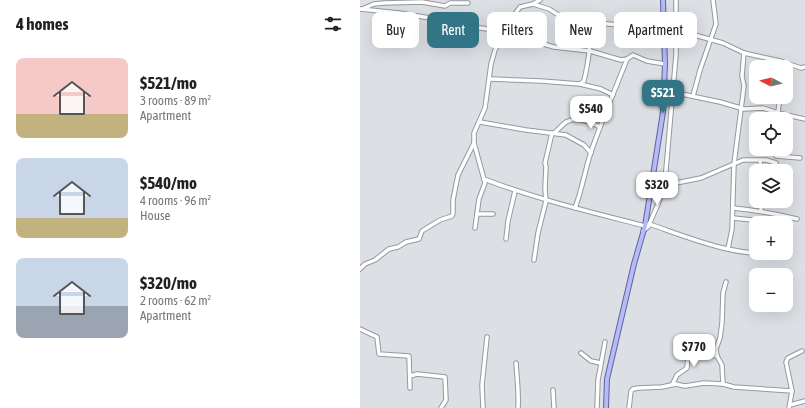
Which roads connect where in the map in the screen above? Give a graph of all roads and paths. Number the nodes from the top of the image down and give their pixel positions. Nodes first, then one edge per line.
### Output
1 (540, 0) edge
2 (663, 0) edge
3 (676, 0) edge
4 (713, 0) edge
5 (468, 3) dead end
6 (533, 4) junction
7 (361, 9) edge
8 (516, 12) edge
9 (664, 12) edge
10 (676, 12) edge
11 (555, 13) edge
12 (487, 29) edge
13 (697, 36) edge
14 (710, 40) junction
15 (547, 45) edge
16 (496, 48) edge
17 (590, 48) edge
18 (665, 48) edge
19 (676, 48) edge
20 (590, 51) junction
21 (744, 53) junction
22 (627, 59) junction
23 (768, 60) edge
24 (665, 64) junction
25 (793, 66) edge
26 (805, 67) edge
27 (490, 79) junction
28 (580, 84) junction
29 (664, 87) junction
30 (672, 91) junction
31 (613, 95) junction
32 (693, 96) junction
33 (740, 108) junction
34 (775, 112) edge
35 (793, 116) edge
36 (805, 119) edge
37 (480, 122) junction
38 (600, 127) junction
39 (553, 133) junction
40 (474, 143) junction
41 (591, 153) junction
42 (776, 156) edge
43 (800, 158) dead end
44 (760, 161) junction
45 (776, 163) dead end
46 (734, 164) junction
47 (760, 164) edge
48 (484, 179) junction
49 (663, 185) junction
50 (516, 191) junction
51 (546, 200) junction
52 (575, 208) junction
53 (733, 208) junction
54 (761, 211) joint
55 (478, 214) junction
56 (493, 214) dead end
57 (733, 218) junction
58 (749, 220) edge
59 (797, 220) dead end
60 (647, 225) junction
61 (475, 228) dead end
62 (506, 239) dead end
63 (728, 249) junction
64 (749, 253) edge
65 (534, 260) dead end
66 (360, 269) edge
67 (726, 282) dead end
68 (360, 329) edge
69 (486, 337) dead end
70 (605, 342) dead end
71 (802, 351) dead end
72 (581, 353) dead end
73 (717, 356) junction
74 (516, 363) dead end
75 (601, 363) junction
76 (410, 376) junction
77 (672, 384) junction
78 (723, 384) junction
79 (410, 388) dead end
80 (553, 390) dead end
81 (792, 391) junction
82 (805, 401) edge
83 (790, 407) edge
84 (441, 408) edge
85 (483, 408) edge
86 (518, 408) edge
87 (554, 408) edge
88 (597, 408) edge
89 (606, 408) edge
90 (629, 408) edge

1 - 6 street
2 - 9 main road
3 - 10 street
4 - 14 street
5 - 7 street
6 - 8 street
6 - 11 street
7 - 12 street
13 - 14 street
14 - 21 street
14 - 32 street
15 - 20 street
16 - 27 street
17 - 20 street
18 - 24 main road
19 - 30 street
20 - 22 street
20 - 28 street
21 - 23 street
21 - 33 street
22 - 24 street
22 - 31 street
24 - 29 main road
25 - 26 street
27 - 28 street
27 - 37 street
28 - 31 street
29 - 30 street
29 - 60 main road
30 - 32 street
30 - 49 street
31 - 38 street
32 - 33 street
33 - 34 street
33 - 46 street
35 - 36 street
37 - 39 street
37 - 40 street
38 - 39 street
38 - 41 street
39 - 41 street
39 - 51 street
40 - 48 street
40 - 66 street
41 - 52 street
42 - 43 street
44 - 45 street
44 - 46 street
44 - 47 street
46 - 49 street
46 - 53 street
48 - 50 street
48 - 55 street
49 - 60 street
50 - 51 street
50 - 62 street
51 - 52 street
51 - 65 street
52 - 60 street
53 - 54 street
53 - 57 street
54 - 59 street
55 - 56 street
55 - 61 street
57 - 58 street
57 - 63 street
60 - 63 street
60 - 89 main road
63 - 64 street
67 - 73 street
68 - 76 street
69 - 85 street
70 - 75 street
71 - 81 street
72 - 75 street
73 - 77 street
73 - 78 street
74 - 86 street
75 - 88 street
76 - 79 street
76 - 84 street
77 - 78 street
77 - 90 street
78 - 81 street
80 - 87 street
81 - 83 street
82 - 83 street

